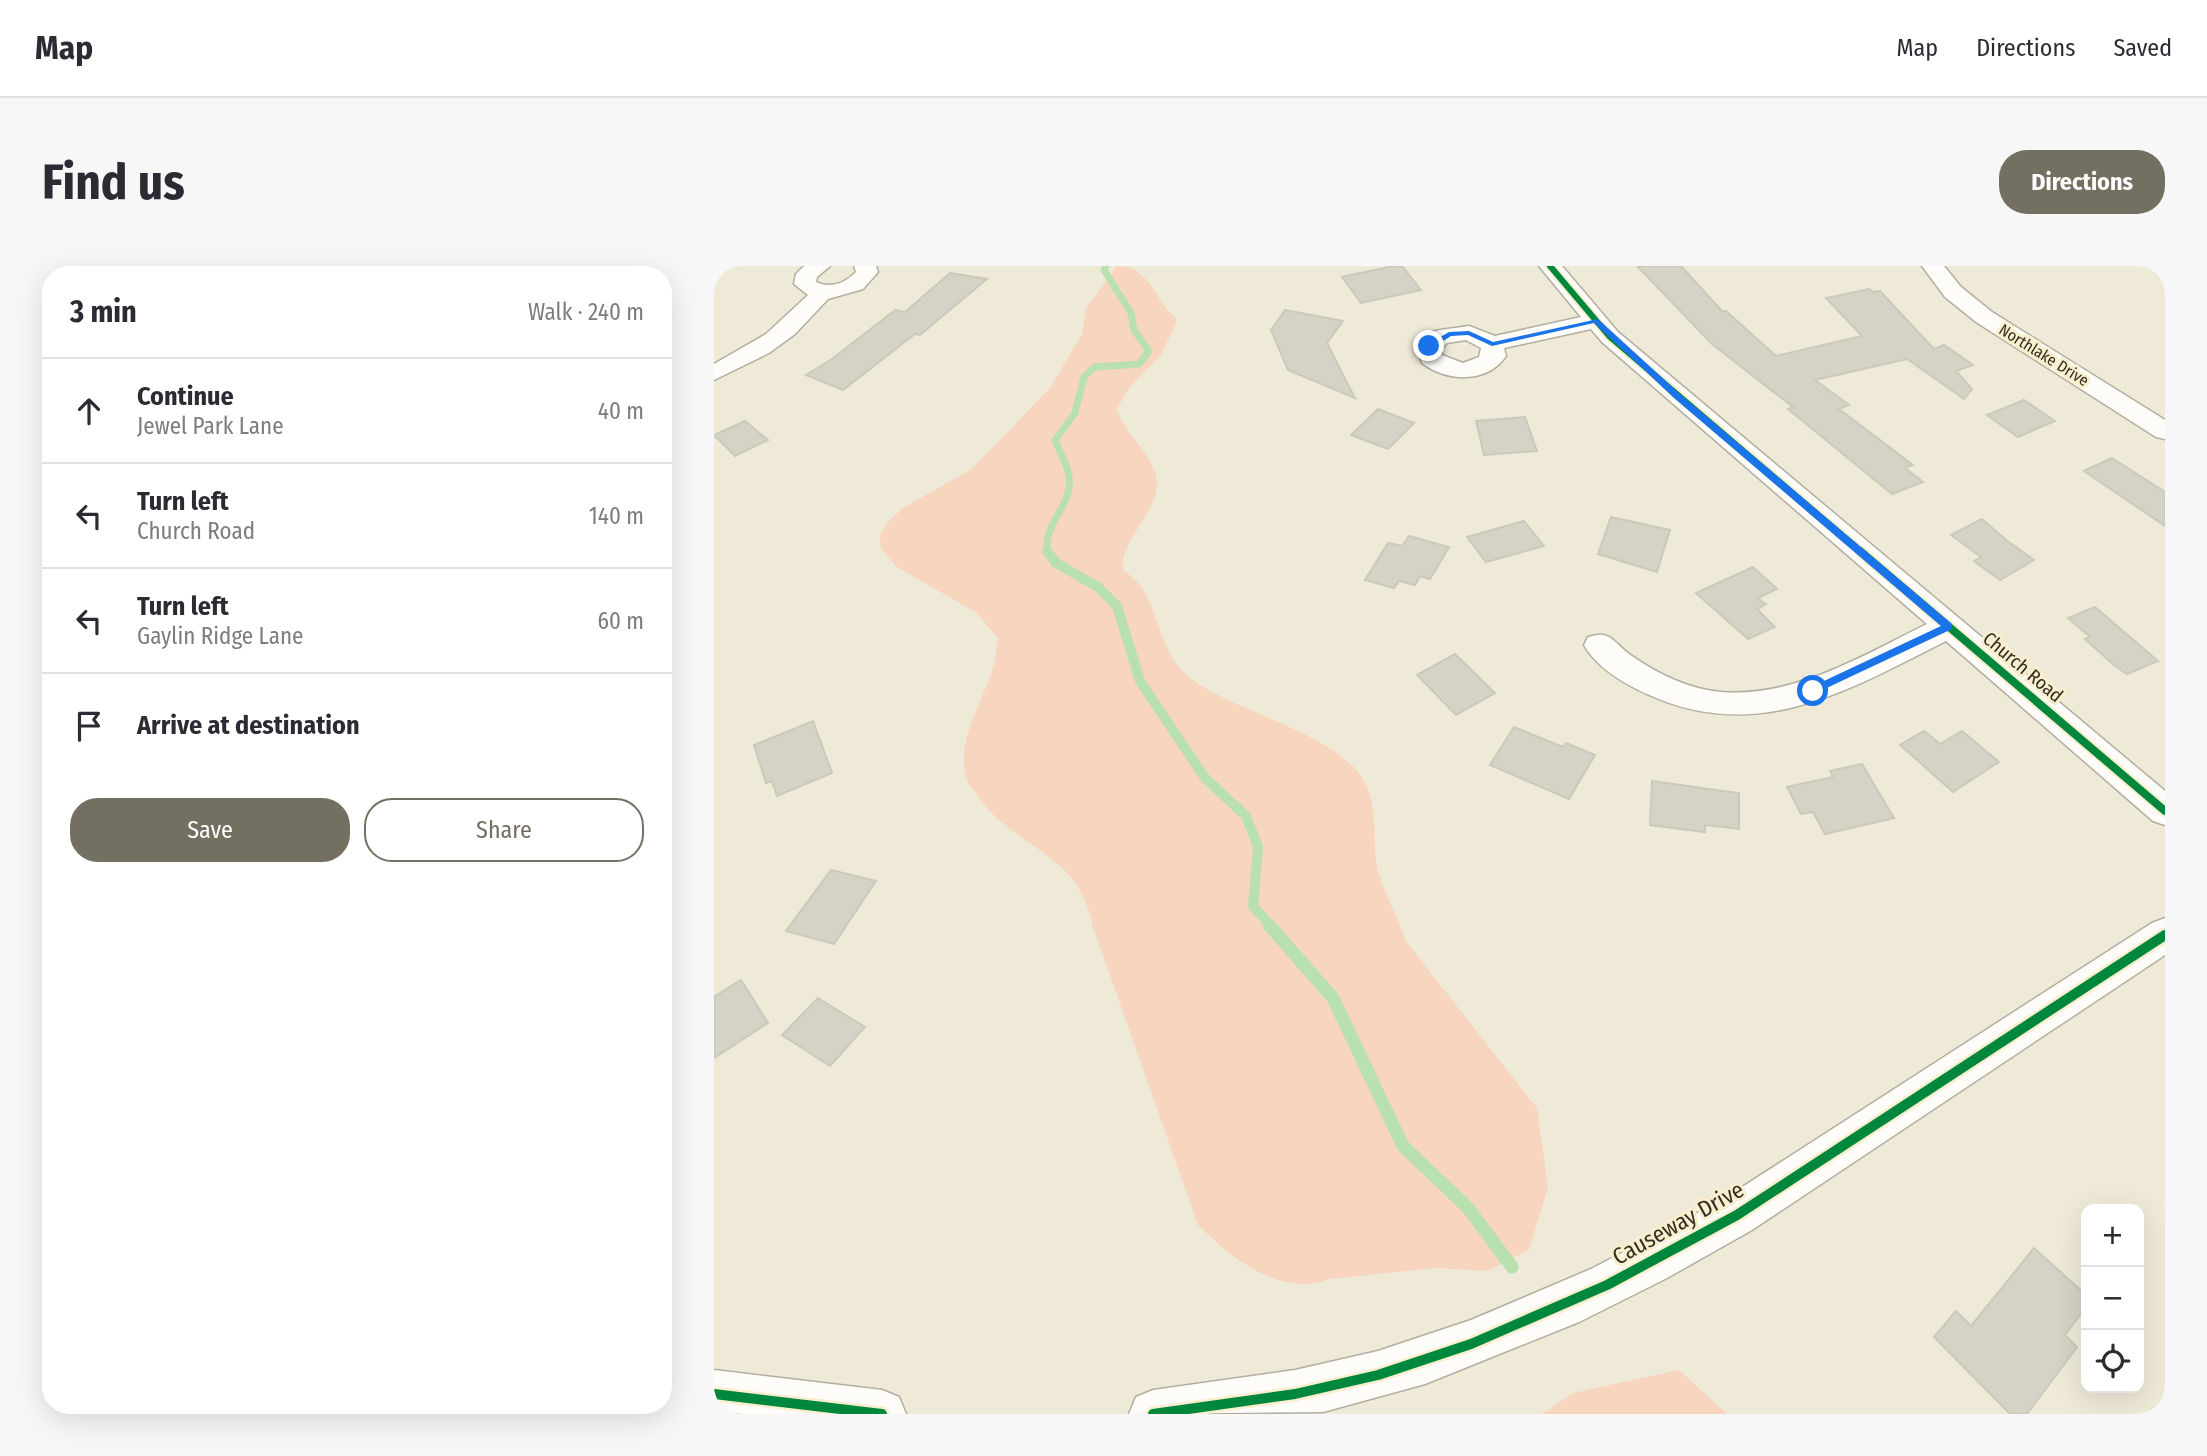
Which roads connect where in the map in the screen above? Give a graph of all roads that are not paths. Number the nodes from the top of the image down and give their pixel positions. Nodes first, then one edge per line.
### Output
1 (819, 266) edge
2 (864, 266) edge
3 (1550, 266) edge
4 (1933, 266) edge
5 (823, 292) junction
6 (1595, 321) junction
7 (1492, 344) dead end
8 (714, 373) edge
9 (2165, 431) edge
10 (1948, 627) junction
11 (1599, 645) dead end
12 (2165, 811) edge
13 (2165, 935) edge
14 (717, 1400) edge
15 (882, 1414) edge
16 (1153, 1414) edge

1 - 5 street
2 - 5 street
3 - 6 street, Church Road
4 - 9 street, Northlake Drive
5 - 8 street
6 - 7 street
6 - 10 street, Church Road
10 - 11 street
10 - 12 street, Church Road
13 - 16 street, Causeway Drive
14 - 15 street

